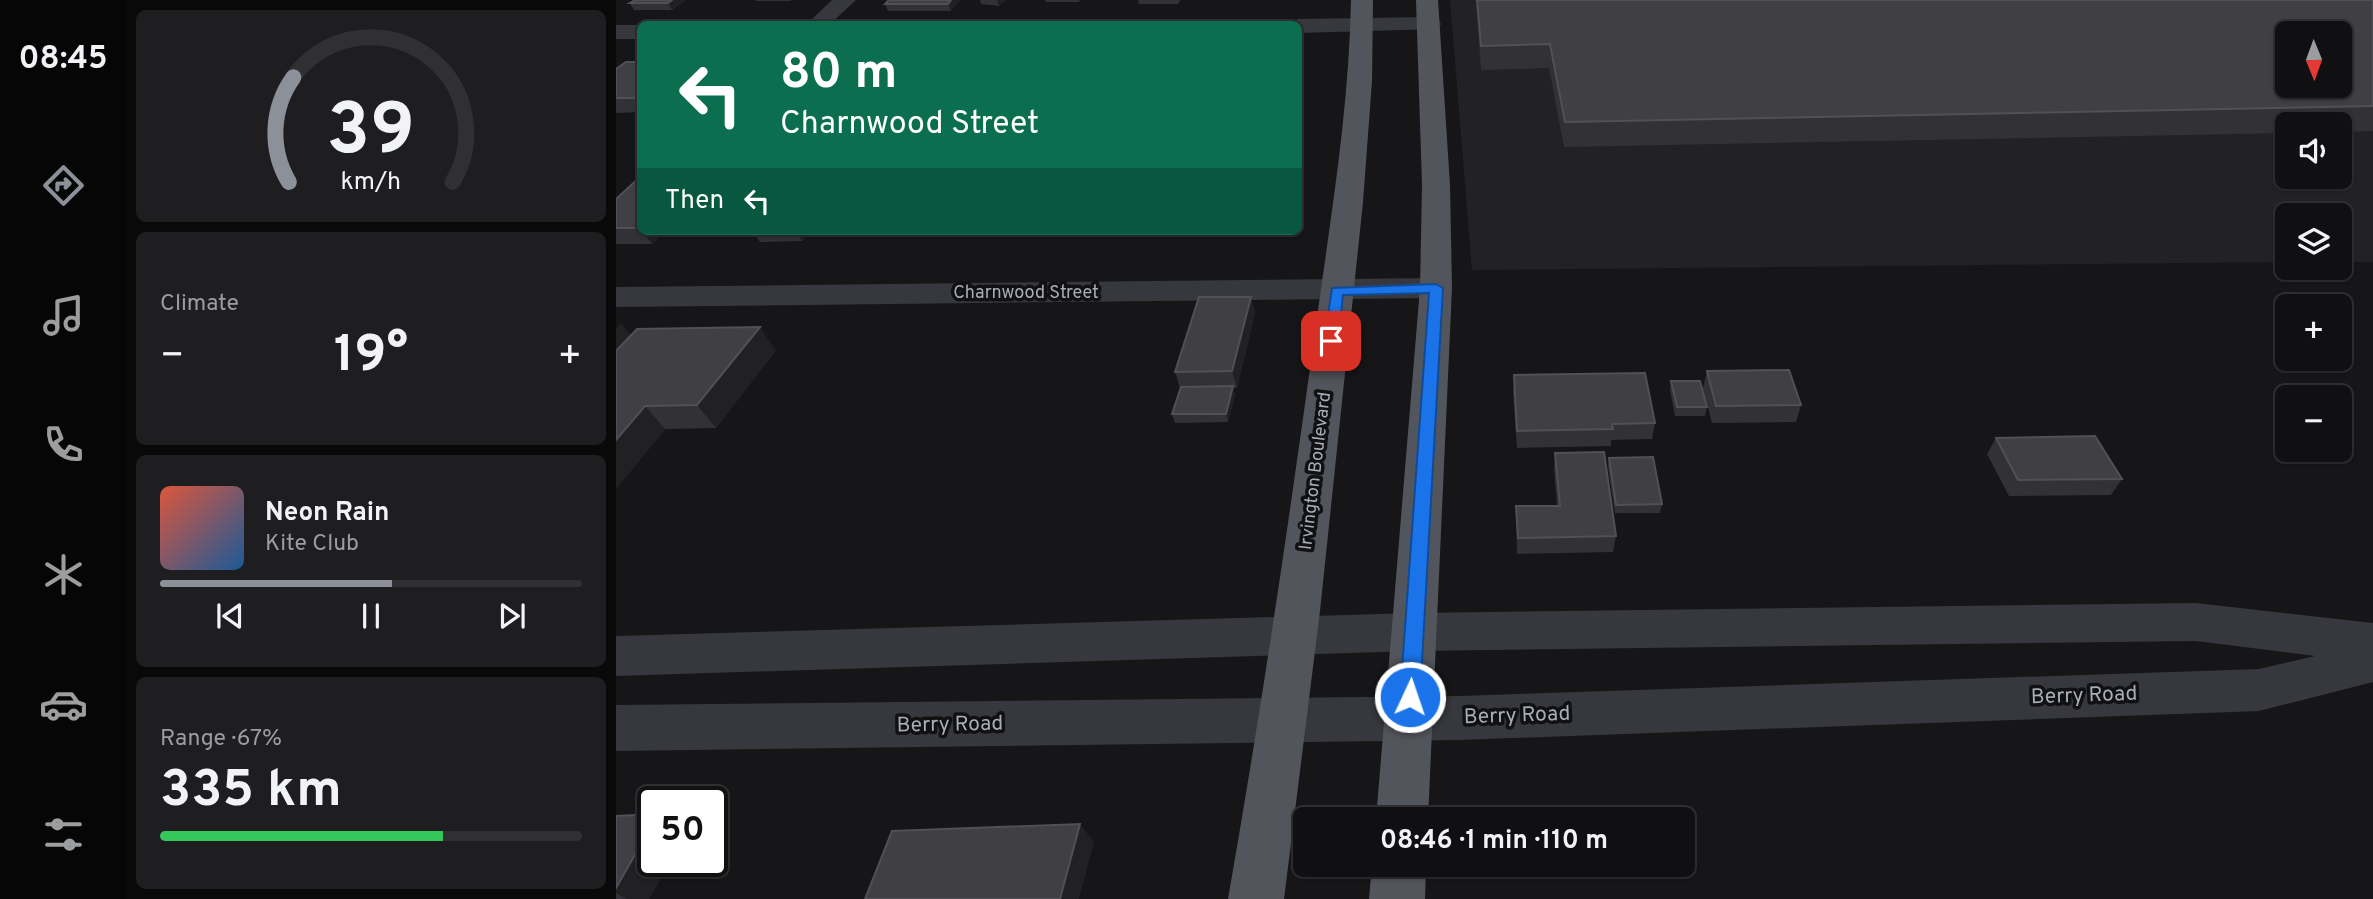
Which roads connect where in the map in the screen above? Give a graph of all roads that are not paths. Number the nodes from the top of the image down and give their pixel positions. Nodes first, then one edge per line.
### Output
1 (845, 0) edge
2 (1429, 12) edge
3 (1363, 13) edge
4 (821, 21) edge
5 (1302, 25) edge
6 (616, 32) edge
7 (637, 32) edge
8 (1436, 288) junction
9 (1337, 291) junction
10 (616, 297) edge
11 (1414, 632) junction
12 (1296, 636) junction
13 (2373, 643) edge
14 (616, 656) edge
15 (2373, 662) edge
16 (1409, 719) junction
17 (1284, 722) junction
18 (616, 728) edge
19 (1403, 807) edge
20 (1398, 877) edge
21 (1256, 899) edge
22 (1397, 899) edge

1 - 4 street
2 - 3 street
2 - 8 main road
3 - 5 street
3 - 9 main road, Irvington Boulevard
6 - 7 street
8 - 9 street, Charnwood Street
8 - 11 main road
9 - 10 street, Charnwood Street
9 - 12 main road, Irvington Boulevard
11 - 12 street
11 - 13 street
11 - 16 main road
12 - 14 street
12 - 17 main road, Irvington Boulevard
15 - 16 street, Berry Road
16 - 17 street, Berry Road
16 - 19 main road
17 - 18 street, Berry Road
17 - 21 main road, Irvington Boulevard
20 - 22 main road

